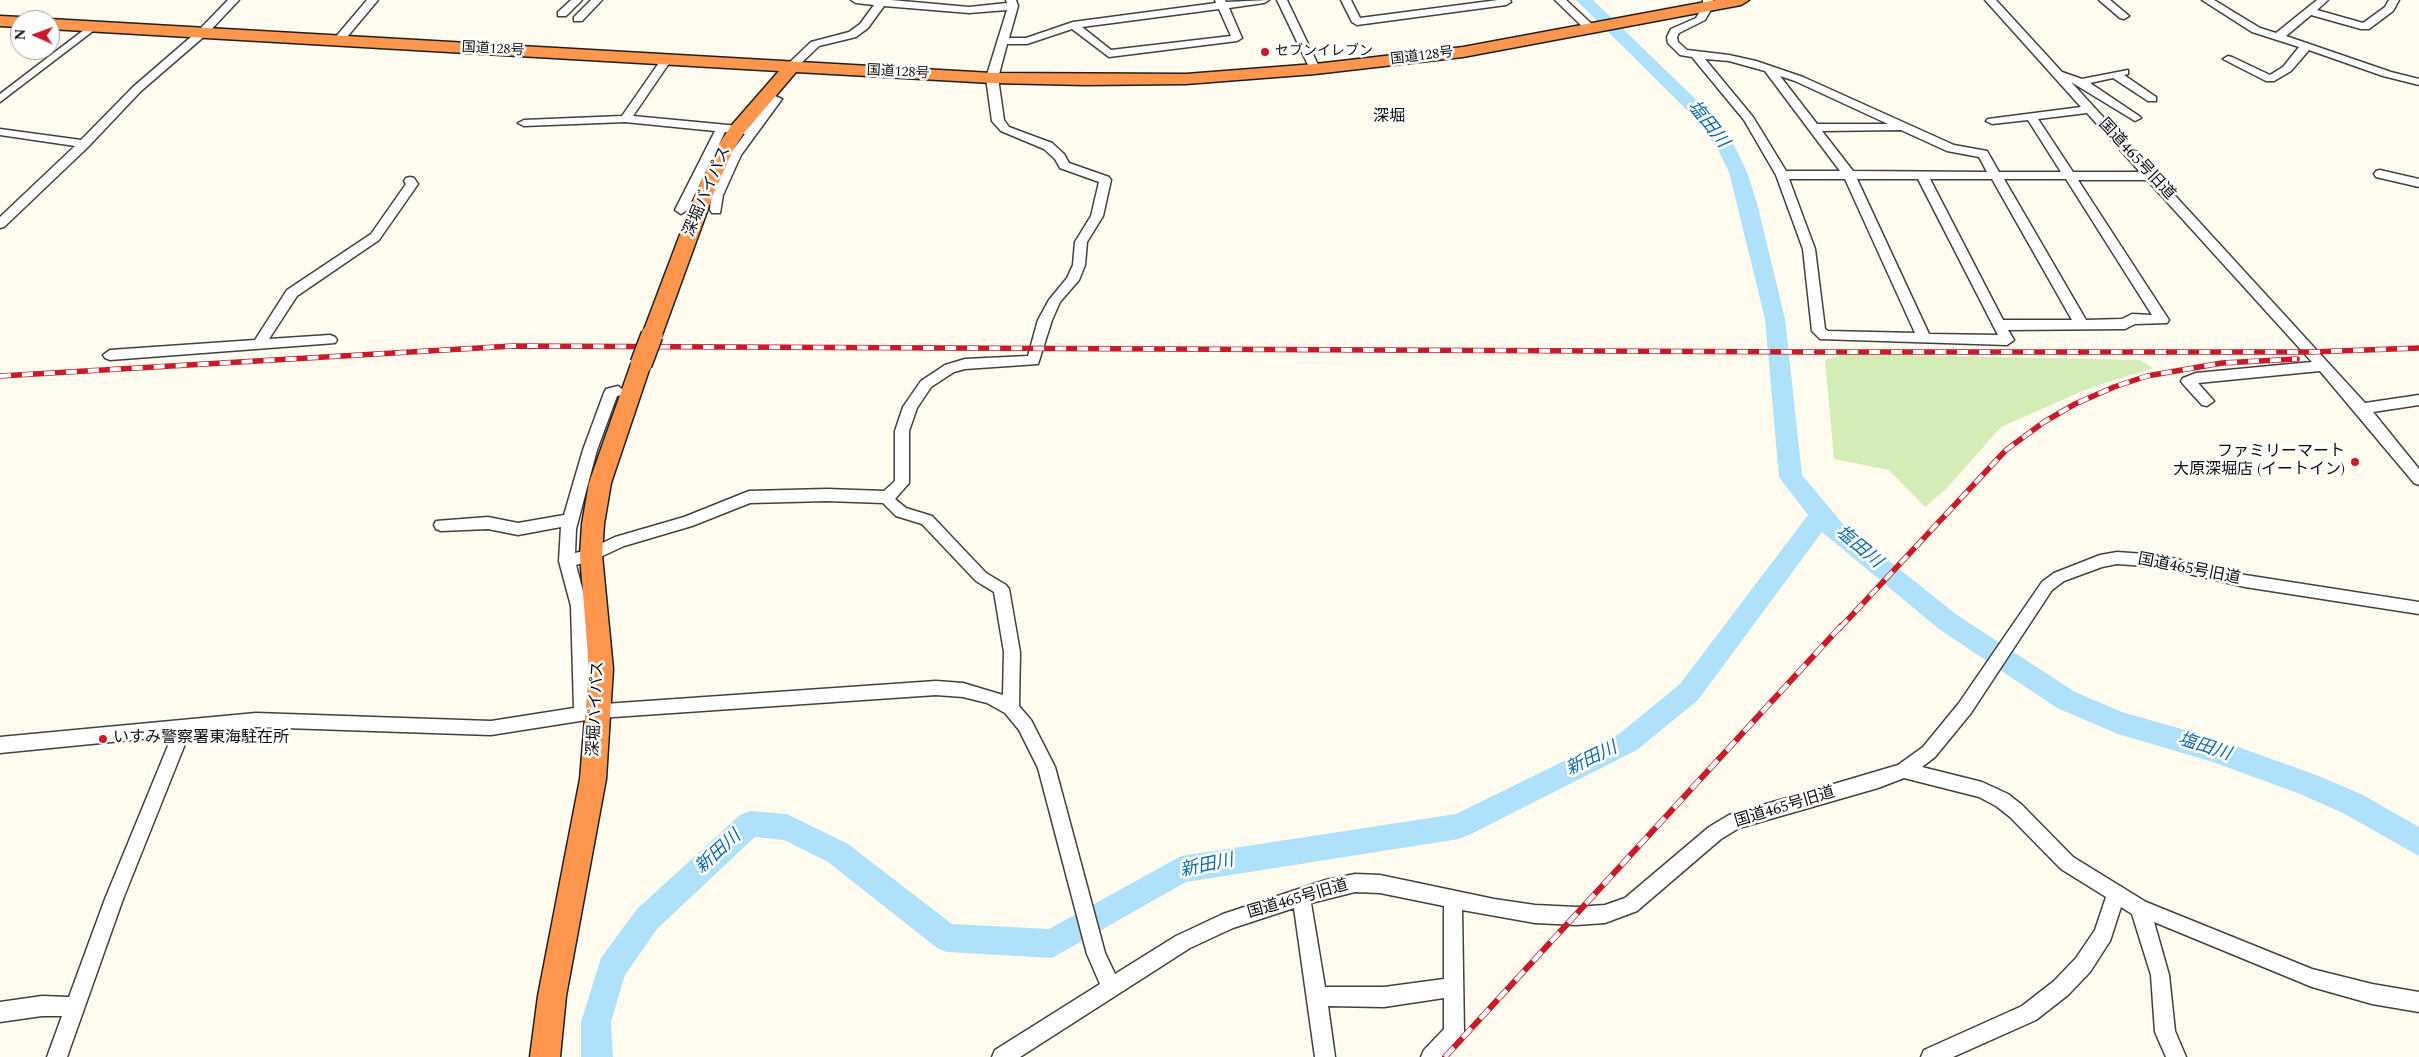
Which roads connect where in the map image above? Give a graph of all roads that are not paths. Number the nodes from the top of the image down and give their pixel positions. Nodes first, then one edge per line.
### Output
1 (234, 0) edge
2 (373, 0) edge
3 (577, 0) edge
4 (597, 0) edge
5 (856, 0) edge
6 (1264, 0) edge
7 (1282, 0) edge
8 (1346, 0) edge
9 (1505, 0) edge
10 (1560, 0) edge
11 (1741, 0) edge
12 (1990, 0) edge
13 (2104, 0) edge
14 (2207, 0) edge
15 (2323, 0) edge
16 (2394, 0) edge
17 (881, 2) junction
18 (1012, 3) edge
19 (1221, 3) edge
20 (1708, 3) edge
21 (1195, 5) edge
22 (2309, 11) junction
23 (562, 14) dead end
24 (2124, 16) dead end
25 (578, 19) dead end
26 (60, 24) edge
27 (94, 26) junction
28 (1073, 26) junction
29 (1591, 28) junction
30 (203, 32) junction
31 (2277, 38) junction
32 (338, 41) junction
33 (1003, 41) junction
34 (2305, 47) junction
35 (1697, 56) junction
36 (667, 59) junction
37 (2228, 59) dead end
38 (792, 66) junction
39 (1315, 69) junction
40 (1769, 69) junction
41 (2059, 74) junction
42 (992, 78) junction
43 (2081, 82) junction
44 (2419, 82) edge
45 (0, 99) edge
46 (2152, 100) dead end
47 (2090, 109) junction
48 (2031, 116) junction
49 (2135, 118) dead end
50 (625, 119) junction
51 (1992, 121) dead end
52 (524, 123) dead end
53 (1812, 128) junction
54 (1905, 128) junction
55 (736, 130) junction
56 (0, 132) edge
57 (84, 144) junction
58 (2380, 174) dead end
59 (1782, 175) junction
60 (1849, 175) junction
61 (1922, 175) junction
62 (1995, 176) junction
63 (2070, 176) junction
64 (2152, 176) junction
65 (410, 180) dead end
66 (2419, 183) edge
67 (681, 210) dead end
68 (716, 210) dead end
69 (0, 224) edge
70 (2082, 324) junction
71 (1999, 325) junction
72 (1924, 338) junction
73 (330, 340) dead end
74 (259, 345) junction
75 (110, 355) dead end
76 (2324, 366) junction
77 (618, 391) dead end
78 (2419, 400) edge
79 (2207, 401) dead end
80 (2362, 409) junction
81 (2419, 479) edge
82 (887, 497) junction
83 (570, 520) junction
84 (441, 525) dead end
85 (591, 555) junction
86 (567, 561) junction
87 (2419, 608) edge
88 (1012, 708) junction
89 (590, 713) junction
90 (183, 728) junction
91 (0, 745) edge
92 (1904, 770) junction
93 (2116, 895) junction
94 (1300, 898) junction
95 (1453, 899) junction
96 (2140, 908) junction
97 (1453, 987) junction
98 (1111, 988) junction
99 (1317, 996) junction
100 (2419, 1002) edge
101 (75, 1007) junction
102 (0, 1012) edge
103 (57, 1057) edge
104 (545, 1057) edge
105 (1002, 1057) edge
106 (1325, 1057) edge
107 (1431, 1057) edge
108 (1931, 1057) edge
109 (2176, 1057) edge

1 - 30 street
2 - 32 street
3 - 23 street
4 - 25 street
5 - 17 street
6 - 19 street
7 - 39 street
8 - 9 street
10 - 29 street
11 - 20 highway, 国道128号
12 - 41 street, 国道465号旧道
13 - 24 street
14 - 31 street
15 - 22 street
16 - 22 street
17 - 18 street
17 - 38 street
18 - 33 street
19 - 21 street
19 - 28 street
20 - 29 highway, 国道128号
20 - 35 street
21 - 28 street
22 - 31 street
26 - 27 highway, 国道128号
27 - 30 highway, 国道128号
27 - 45 street
28 - 33 street
29 - 39 highway, 国道128号
30 - 32 highway, 国道128号
30 - 57 street
31 - 34 street
32 - 36 highway, 国道128号
33 - 42 street
34 - 37 street
34 - 44 street
35 - 40 street
35 - 59 street
36 - 38 highway, 国道128号
36 - 50 street
38 - 42 highway, 国道128号
38 - 55 highway, 深堀バイパス
39 - 42 highway, 国道128号
40 - 53 street
40 - 54 street
41 - 43 street
41 - 47 street, 国道465号旧道
42 - 82 street
43 - 46 street
43 - 49 street
47 - 48 street
47 - 64 street, 国道465号旧道
48 - 51 street
48 - 63 street
50 - 52 street
50 - 55 street
53 - 54 street
53 - 60 street
54 - 62 street
55 - 67 street
55 - 68 street
55 - 85 highway, 深堀バイパス, bridge
56 - 57 street
57 - 69 street
58 - 66 street
59 - 60 street
59 - 72 street
60 - 61 street
60 - 72 street
61 - 62 street
61 - 71 street
62 - 63 street
62 - 70 street
63 - 64 street
63 - 70 street
64 - 76 street, 国道465号旧道
65 - 74 street
70 - 71 street
71 - 72 street
73 - 74 street
74 - 75 street
76 - 79 street
76 - 80 street, 国道465号旧道
77 - 83 street
78 - 80 street
80 - 81 street, 国道465号旧道
82 - 85 street
82 - 88 street
83 - 84 street
83 - 86 street
85 - 86 street
85 - 89 highway, 深堀バイパス
86 - 89 street
87 - 92 street, 国道465号旧道
88 - 89 street
88 - 98 street
89 - 90 street
89 - 104 highway, 深堀バイパス
90 - 91 street
90 - 101 street
92 - 93 street
92 - 95 street, 国道465号旧道
93 - 96 street
93 - 108 street
94 - 95 street, 国道465号旧道
94 - 98 street, 国道465号旧道
94 - 99 street
95 - 97 street
96 - 100 street
96 - 109 street
97 - 99 street
97 - 107 street
98 - 105 street, 国道465号旧道
99 - 106 street
101 - 102 street
101 - 103 street

